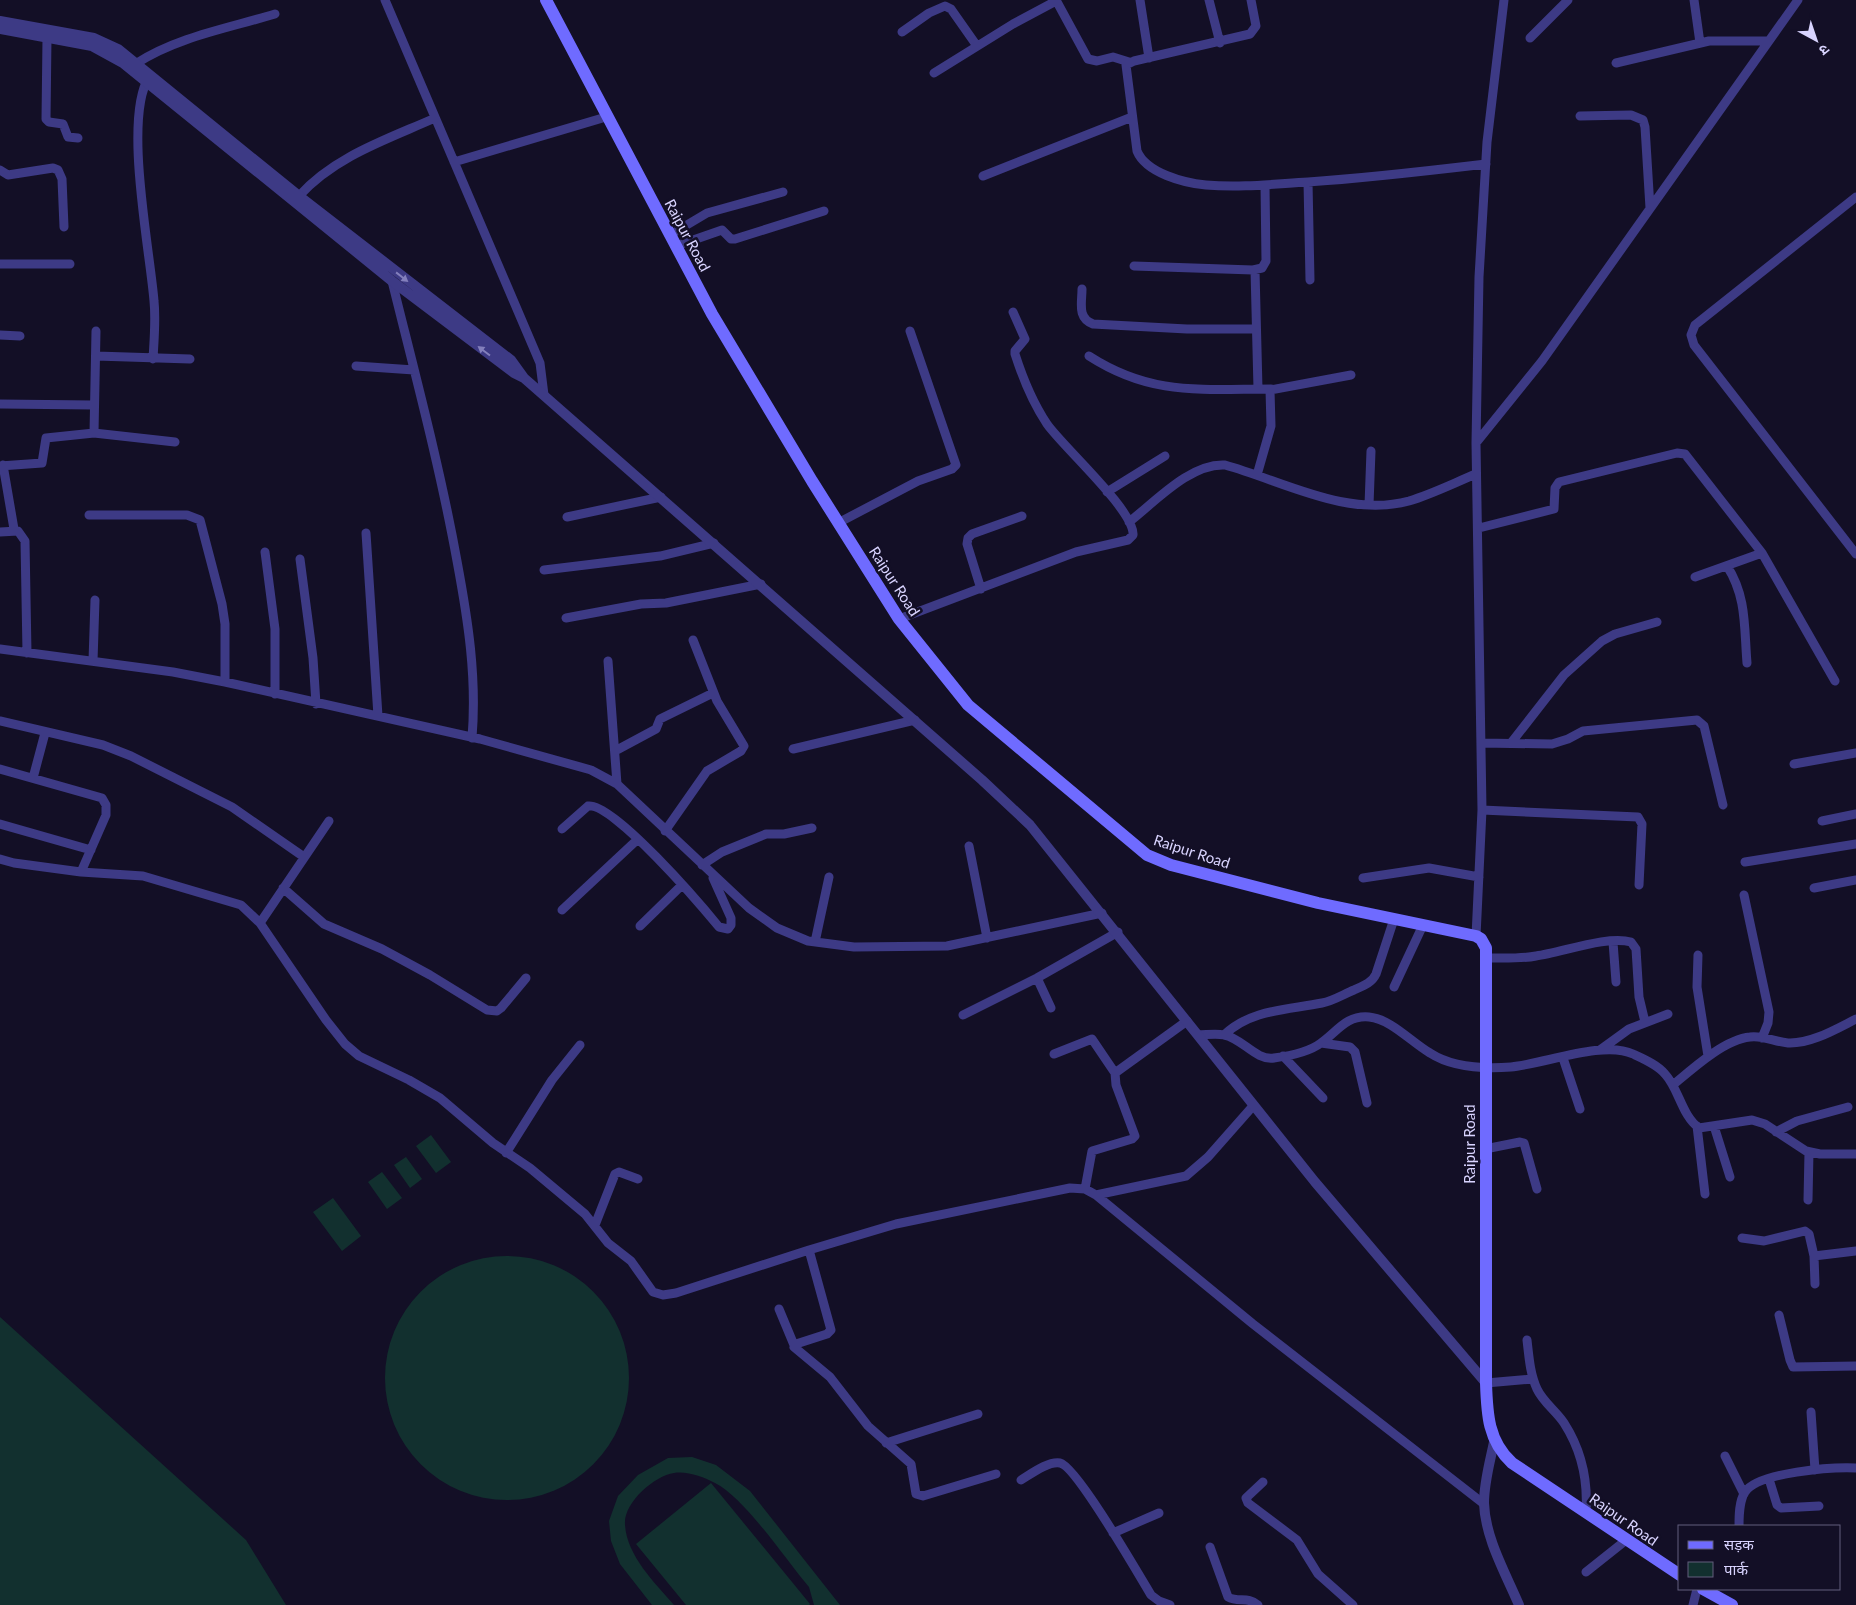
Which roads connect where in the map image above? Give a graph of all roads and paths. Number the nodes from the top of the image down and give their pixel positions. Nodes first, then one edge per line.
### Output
1 (384, 0) edge
2 (546, 0) edge
3 (1140, 0) edge
4 (1209, 0) edge
5 (1251, 0) edge
6 (1504, 0) edge
7 (1568, 0) edge
8 (1694, 0) edge
9 (1798, 0) edge
10 (1056, 1) edge
11 (275, 14) dead end
12 (0, 21) edge
13 (0, 29) edge
14 (902, 32) dead end
15 (47, 38) junction
16 (1530, 38) dead end
17 (1767, 41) junction
18 (1220, 42) junction
19 (1700, 43) junction
20 (977, 46) junction
21 (1149, 58) junction
22 (1129, 62) junction
23 (1616, 63) dead end
24 (137, 64) junction
25 (934, 73) dead end
26 (148, 79) junction
27 (606, 116) junction
28 (1580, 116) dead end
29 (1132, 117) junction
30 (435, 118) junction
31 (78, 138) dead end
32 (454, 162) junction
33 (1486, 164) junction
34 (0, 170) edge
35 (983, 176) dead end
36 (1308, 182) junction
37 (1265, 185) junction
38 (783, 192) dead end
39 (299, 196) junction
40 (1856, 197) edge
41 (1650, 208) junction
42 (824, 211) dead end
43 (64, 228) dead end
44 (673, 241) junction
45 (0, 264) edge
46 (70, 264) dead end
47 (1134, 266) dead end
48 (1255, 270) junction
49 (1310, 280) dead end
50 (392, 281) junction
51 (1082, 289) dead end
52 (1013, 312) dead end
53 (1256, 329) junction
54 (96, 331) dead end
55 (910, 331) dead end
56 (0, 335) edge
57 (20, 336) dead end
58 (96, 356) junction
59 (1089, 356) dead end
60 (153, 359) junction
61 (190, 359) dead end
62 (356, 366) dead end
63 (414, 370) junction
64 (1352, 375) dead end
65 (524, 378) junction
66 (1258, 389) junction
67 (1271, 389) junction
68 (544, 395) junction
69 (0, 404) edge
70 (93, 405) junction
71 (94, 433) junction
72 (175, 442) dead end
73 (1476, 443) junction
74 (1371, 451) dead end
75 (1165, 456) dead end
76 (1, 466) edge
77 (1476, 474) junction
78 (1257, 475) junction
79 (1107, 492) junction
80 (661, 497) junction
81 (1369, 505) junction
82 (89, 515) dead end
83 (1022, 516) dead end
84 (567, 517) dead end
85 (1129, 522) junction
86 (838, 523) junction
87 (1479, 528) junction
88 (14, 529) junction
89 (0, 532) edge
90 (366, 533) dead end
91 (714, 543) junction
92 (265, 552) dead end
93 (1762, 553) junction
94 (1856, 554) edge
95 (300, 559) dead end
96 (1727, 566) junction
97 (544, 570) dead end
98 (1695, 577) dead end
99 (761, 584) junction
100 (981, 589) junction
101 (94, 600) dead end
102 (566, 618) dead end
103 (899, 619) junction
104 (1657, 622) dead end
105 (693, 640) dead end
106 (0, 649) edge
107 (27, 653) junction
108 (93, 661) junction
109 (608, 661) dead end
110 (1747, 663) dead end
111 (1835, 681) dead end
112 (225, 682) junction
113 (713, 693) junction
114 (275, 694) junction
115 (316, 704) junction
116 (378, 716) junction
117 (915, 720) junction
118 (0, 721) edge
119 (45, 733) junction
120 (472, 738) junction
121 (1482, 743) junction
122 (1511, 743) junction
123 (793, 749) dead end
124 (615, 751) junction
125 (1856, 753) edge
126 (1794, 764) dead end
127 (0, 769) edge
128 (33, 778) junction
129 (617, 784) junction
130 (1723, 805) dead end
131 (1482, 810) junction
132 (1856, 814) edge
133 (329, 821) dead end
134 (1822, 821) dead end
135 (0, 824) edge
136 (812, 828) dead end
137 (562, 829) dead end
138 (665, 830) junction
139 (638, 839) junction
140 (1856, 844) edge
141 (969, 846) dead end
142 (91, 850) junction
143 (304, 857) junction
144 (0, 859) edge
145 (1745, 862) dead end
146 (702, 865) junction
147 (81, 872) junction
148 (711, 874) junction
149 (829, 877) dead end
150 (1363, 878) dead end
151 (1479, 878) junction
152 (1856, 880) edge
153 (682, 884) junction
154 (1638, 884) dead end
155 (283, 888) junction
156 (1814, 888) dead end
157 (1744, 895) dead end
158 (562, 910) dead end
159 (1102, 913) junction
160 (1394, 919) junction
161 (260, 923) junction
162 (1423, 925) junction
163 (640, 926) dead end
164 (1118, 932) junction
165 (1476, 936) junction
166 (987, 938) junction
167 (815, 942) junction
168 (1613, 942) junction
169 (1698, 954) dead end
170 (1486, 958) junction
171 (526, 978) dead end
172 (1037, 978) junction
173 (1616, 982) dead end
174 (1394, 987) dead end
175 (1051, 1008) dead end
176 (1668, 1014) dead end
177 (963, 1015) dead end
178 (1856, 1019) edge
179 (1187, 1021) junction
180 (1645, 1022) junction
181 (1198, 1034) junction
182 (1224, 1035) junction
183 (1762, 1038) junction
184 (1321, 1044) junction
185 (580, 1045) dead end
186 (1599, 1051) junction
187 (1054, 1054) dead end
188 (1283, 1056) junction
189 (1708, 1056) junction
190 (1563, 1058) junction
191 (1485, 1066) junction
192 (1115, 1073) junction
193 (1673, 1085) junction
194 (1323, 1098) dead end
195 (1367, 1103) dead end
196 (1253, 1106) junction
197 (1848, 1107) dead end
198 (1580, 1109) dead end
199 (1697, 1126) junction
200 (1714, 1126) junction
201 (1776, 1132) junction
202 (1485, 1149) junction
203 (1809, 1152) junction
204 (506, 1153) junction
205 (1856, 1154) edge
206 (1730, 1177) dead end
207 (638, 1179) dead end
208 (1537, 1189) dead end
209 (1085, 1190) junction
210 (1096, 1194) junction
211 (1704, 1194) dead end
212 (1808, 1200) dead end
213 (596, 1225) junction
214 (1742, 1238) dead end
215 (809, 1250) junction
216 (1856, 1251) edge
217 (1814, 1256) junction
218 (1815, 1284) dead end
219 (779, 1309) dead end
220 (1779, 1315) dead end
221 (1527, 1340) dead end
222 (794, 1345) junction
223 (1856, 1366) edge
224 (1532, 1379) junction
225 (1486, 1383) junction
226 (1811, 1412) dead end
227 (978, 1414) dead end
228 (1494, 1442) junction
229 (886, 1443) junction
230 (1725, 1456) dead end
231 (1856, 1468) edge
232 (1815, 1470) junction
233 (996, 1474) dead end
234 (1769, 1479) junction
235 (1021, 1480) dead end
236 (1263, 1482) dead end
237 (1744, 1494) junction
238 (1484, 1504) junction
239 (1820, 1506) dead end
240 (1586, 1512) junction
241 (1159, 1513) dead end
242 (1738, 1525) edge
243 (1113, 1533) junction
244 (1625, 1541) junction
245 (1210, 1547) dead end
246 (1586, 1572) dead end
247 (1678, 1574) edge
248 (1697, 1590) edge
249 (1708, 1590) edge
250 (1170, 1605) edge
251 (1258, 1605) edge
252 (1353, 1605) edge
253 (1519, 1605) edge
254 (1693, 1605) edge
255 (1732, 1605) edge

1 - 30 street
2 - 27 main road, Raipur Road
3 - 21 street
4 - 18 street
5 - 18 street
6 - 33 street
7 - 16 street
8 - 19 street
9 - 17 street
10 - 20 street
10 - 22 street
11 - 24 street
12 - 24 street
13 - 15 street
14 - 20 street
15 - 26 street
15 - 31 street
17 - 19 street
17 - 41 street
18 - 21 street
19 - 23 street
20 - 25 street
21 - 22 street
22 - 29 street
24 - 26 street
26 - 39 street
26 - 50 street
26 - 60 street
27 - 32 street
27 - 44 main road, Raipur Road
28 - 41 street
29 - 35 street
29 - 37 street
30 - 32 street
30 - 39 street
32 - 68 street
33 - 36 street
33 - 73 street
34 - 43 street
36 - 37 street
36 - 49 street
37 - 48 street
38 - 44 street
39 -> 65 street
40 - 94 street
41 - 73 street
42 - 44 street
44 - 86 main road, Raipur Road
45 - 46 street
47 - 48 street
48 - 53 street
50 - 63 street
65 -> 50 street
51 - 53 street
52 - 79 street
53 - 66 street
54 - 58 street
55 - 86 street
56 - 57 street
58 - 60 street
58 - 70 street
59 - 66 street
60 - 61 street
62 - 63 street
63 - 120 street
64 - 67 street
65 - 68 street
66 - 67 street
67 - 78 street
68 - 80 street
69 - 70 street
70 - 71 street
71 - 72 street
71 - 76 street
73 - 77 street
74 - 81 street
75 - 79 street
76 - 88 street
77 - 81 street
77 - 87 street
78 - 81 street
78 - 85 street
79 - 85 street
80 - 84 street
80 - 91 street
82 - 112 street
83 - 100 street
85 - 100 street
86 - 103 main road, Raipur Road
87 - 93 street
87 - 121 street
88 - 89 street
88 - 107 street
90 - 116 street
91 - 97 street
91 - 99 street
92 - 114 street
93 - 96 street
93 - 111 street
95 - 115 street
96 - 98 street
96 - 110 street
99 - 102 street
99 - 117 street
100 - 103 street
101 - 108 street
103 - 160 main road, Raipur Road
104 - 122 street
105 - 113 street
106 - 107 street
107 - 108 street
108 - 112 street
109 - 124 street
112 - 114 street
113 - 124 street
113 - 138 street
114 - 115 street
115 - 116 street
116 - 120 street
117 - 123 street
117 - 159 street
118 - 119 street
119 - 128 street
119 - 143 street
120 - 129 street
121 - 122 street
121 - 131 street
122 - 130 street
124 - 129 street
125 - 126 street
127 - 128 street
128 - 142 street
129 - 138 street
131 - 151 street
131 - 154 street
132 - 134 street
133 - 143 street
135 - 142 street
136 - 146 street
137 - 139 street
138 - 146 street
139 - 153 street
139 - 158 street
140 - 145 street
141 - 166 street
142 - 147 street
143 - 155 street
144 - 147 street
146 - 148 street
147 - 161 street
148 - 153 street
148 - 167 street
149 - 167 street
150 - 151 street
151 - 165 street
152 - 156 street
153 - 163 street
155 - 161 street
155 - 171 street
157 - 183 street
159 - 164 street
159 - 166 street
160 - 162 main road, Raipur Road
160 - 182 street
161 - 204 street
162 - 165 main road, Raipur Road
162 - 174 street
164 - 172 street
164 - 179 street
165 - 170 main road, Raipur Road
166 - 167 street
168 - 170 street
168 - 173 street
168 - 180 street
169 - 189 street
170 - 191 main road, Raipur Road
172 - 175 street
172 - 177 street
176 - 180 street
178 - 183 street
179 - 181 street
179 - 192 street
180 - 186 street
181 - 182 street
181 - 196 street
182 - 188 street
183 - 189 street
184 - 188 street
184 - 191 street
184 - 195 street
185 - 204 street
186 - 190 street
186 - 193 street
187 - 192 street
188 - 194 street
189 - 193 street
190 - 191 street
190 - 198 street
191 - 202 main road, Raipur Road
192 - 209 street
193 - 199 street
196 - 210 street
196 - 225 street
197 - 201 street
199 - 200 street
199 - 211 street
200 - 201 street
200 - 206 street
201 - 203 street
202 - 208 street
202 - 225 main road, Raipur Road
203 - 205 street
203 - 212 street
204 - 213 street
207 - 213 street
209 - 210 street
209 - 215 street
210 - 238 street
213 - 215 street
214 - 217 street
215 - 222 street
216 - 217 street
217 - 218 street
219 - 222 street
220 - 223 street
221 - 224 street
222 - 229 street
224 - 225 street
224 - 240 street
225 - 228 main road, Raipur Road
226 - 232 street
227 - 229 street
228 - 238 street
228 - 240 main road, Raipur Road
229 - 233 street
230 - 237 street
231 - 232 street
232 - 234 street
234 - 237 street
234 - 239 street
235 - 243 street
236 - 252 street
237 - 242 street
238 - 253 street
240 - 244 main road, Raipur Road
241 - 243 street
243 - 250 street
244 - 246 street
244 - 247 main road, Raipur Road
245 - 251 street
248 - 254 street
249 - 255 main road

